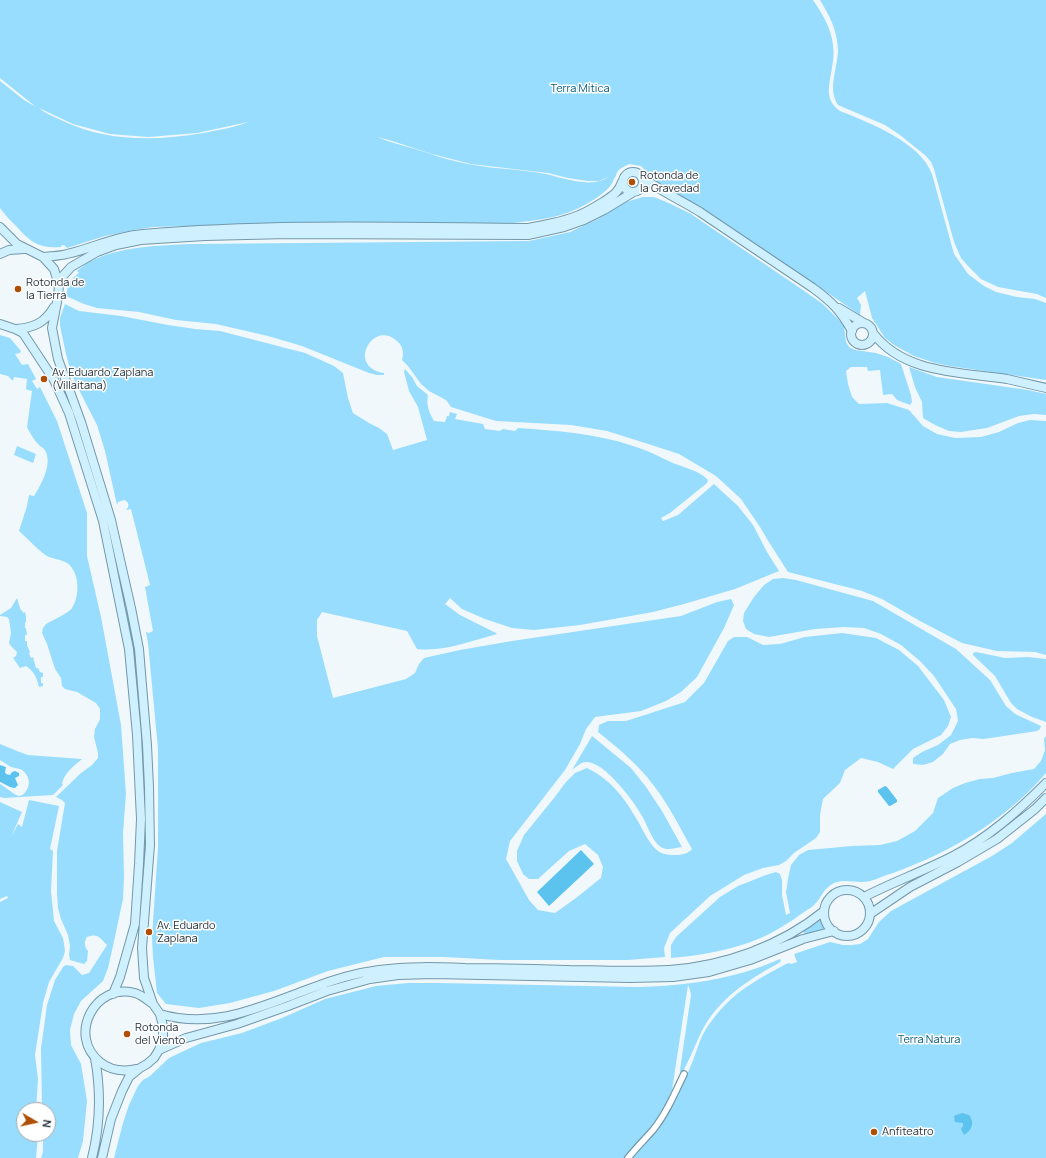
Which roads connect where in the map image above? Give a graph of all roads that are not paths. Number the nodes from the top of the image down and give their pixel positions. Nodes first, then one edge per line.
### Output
1 (642, 177) junction
2 (622, 182) junction
3 (635, 192) junction
4 (666, 193) junction
5 (0, 227) edge
6 (33, 251) junction
7 (0, 254) edge
8 (43, 257) junction
9 (59, 284) junction
10 (56, 303) junction
11 (836, 307) junction
12 (864, 323) junction
13 (0, 324) edge
14 (15, 329) junction
15 (852, 331) junction
16 (873, 333) junction
17 (864, 345) junction
18 (889, 350) junction
19 (1046, 388) edge
20 (1046, 782) edge
21 (1046, 798) edge
22 (864, 897) junction
23 (824, 911) junction
24 (870, 914) junction
25 (834, 931) junction
26 (113, 994) junction
27 (153, 1004) junction
28 (160, 1014) junction
29 (159, 1050) junction
30 (95, 1058) junction
31 (140, 1068) junction
32 (684, 1074) dead end
33 (92, 1158) edge
34 (102, 1158) edge
35 (628, 1158) edge

1 - 2 main road
1 - 3 main road
1 - 4 main road
2 - 3 main road
2 - 8 main road
3 - 4 main road
3 - 9 main road
4 - 11 main road
5 - 6 main road
6 - 7 main road
6 - 8 main road
8 - 9 main road
9 - 10 main road
10 - 14 main road
10 - 27 main road
11 - 12 main road
11 - 15 main road
12 - 15 main road
12 - 16 main road
13 - 14 main road
14 - 26 main road
15 - 17 main road
16 - 17 main road
16 - 18 main road
17 - 18 main road
18 - 19 main road
20 - 22 main road
21 - 24 main road
22 - 23 main road
22 - 24 main road
23 - 25 main road
23 - 28 main road
24 - 25 main road
25 - 29 main road
26 - 27 main road
26 - 30 main road
27 - 28 main road
28 - 29 main road
29 - 31 main road
30 - 31 main road
30 - 33 main road
31 - 34 main road
32 - 35 street

